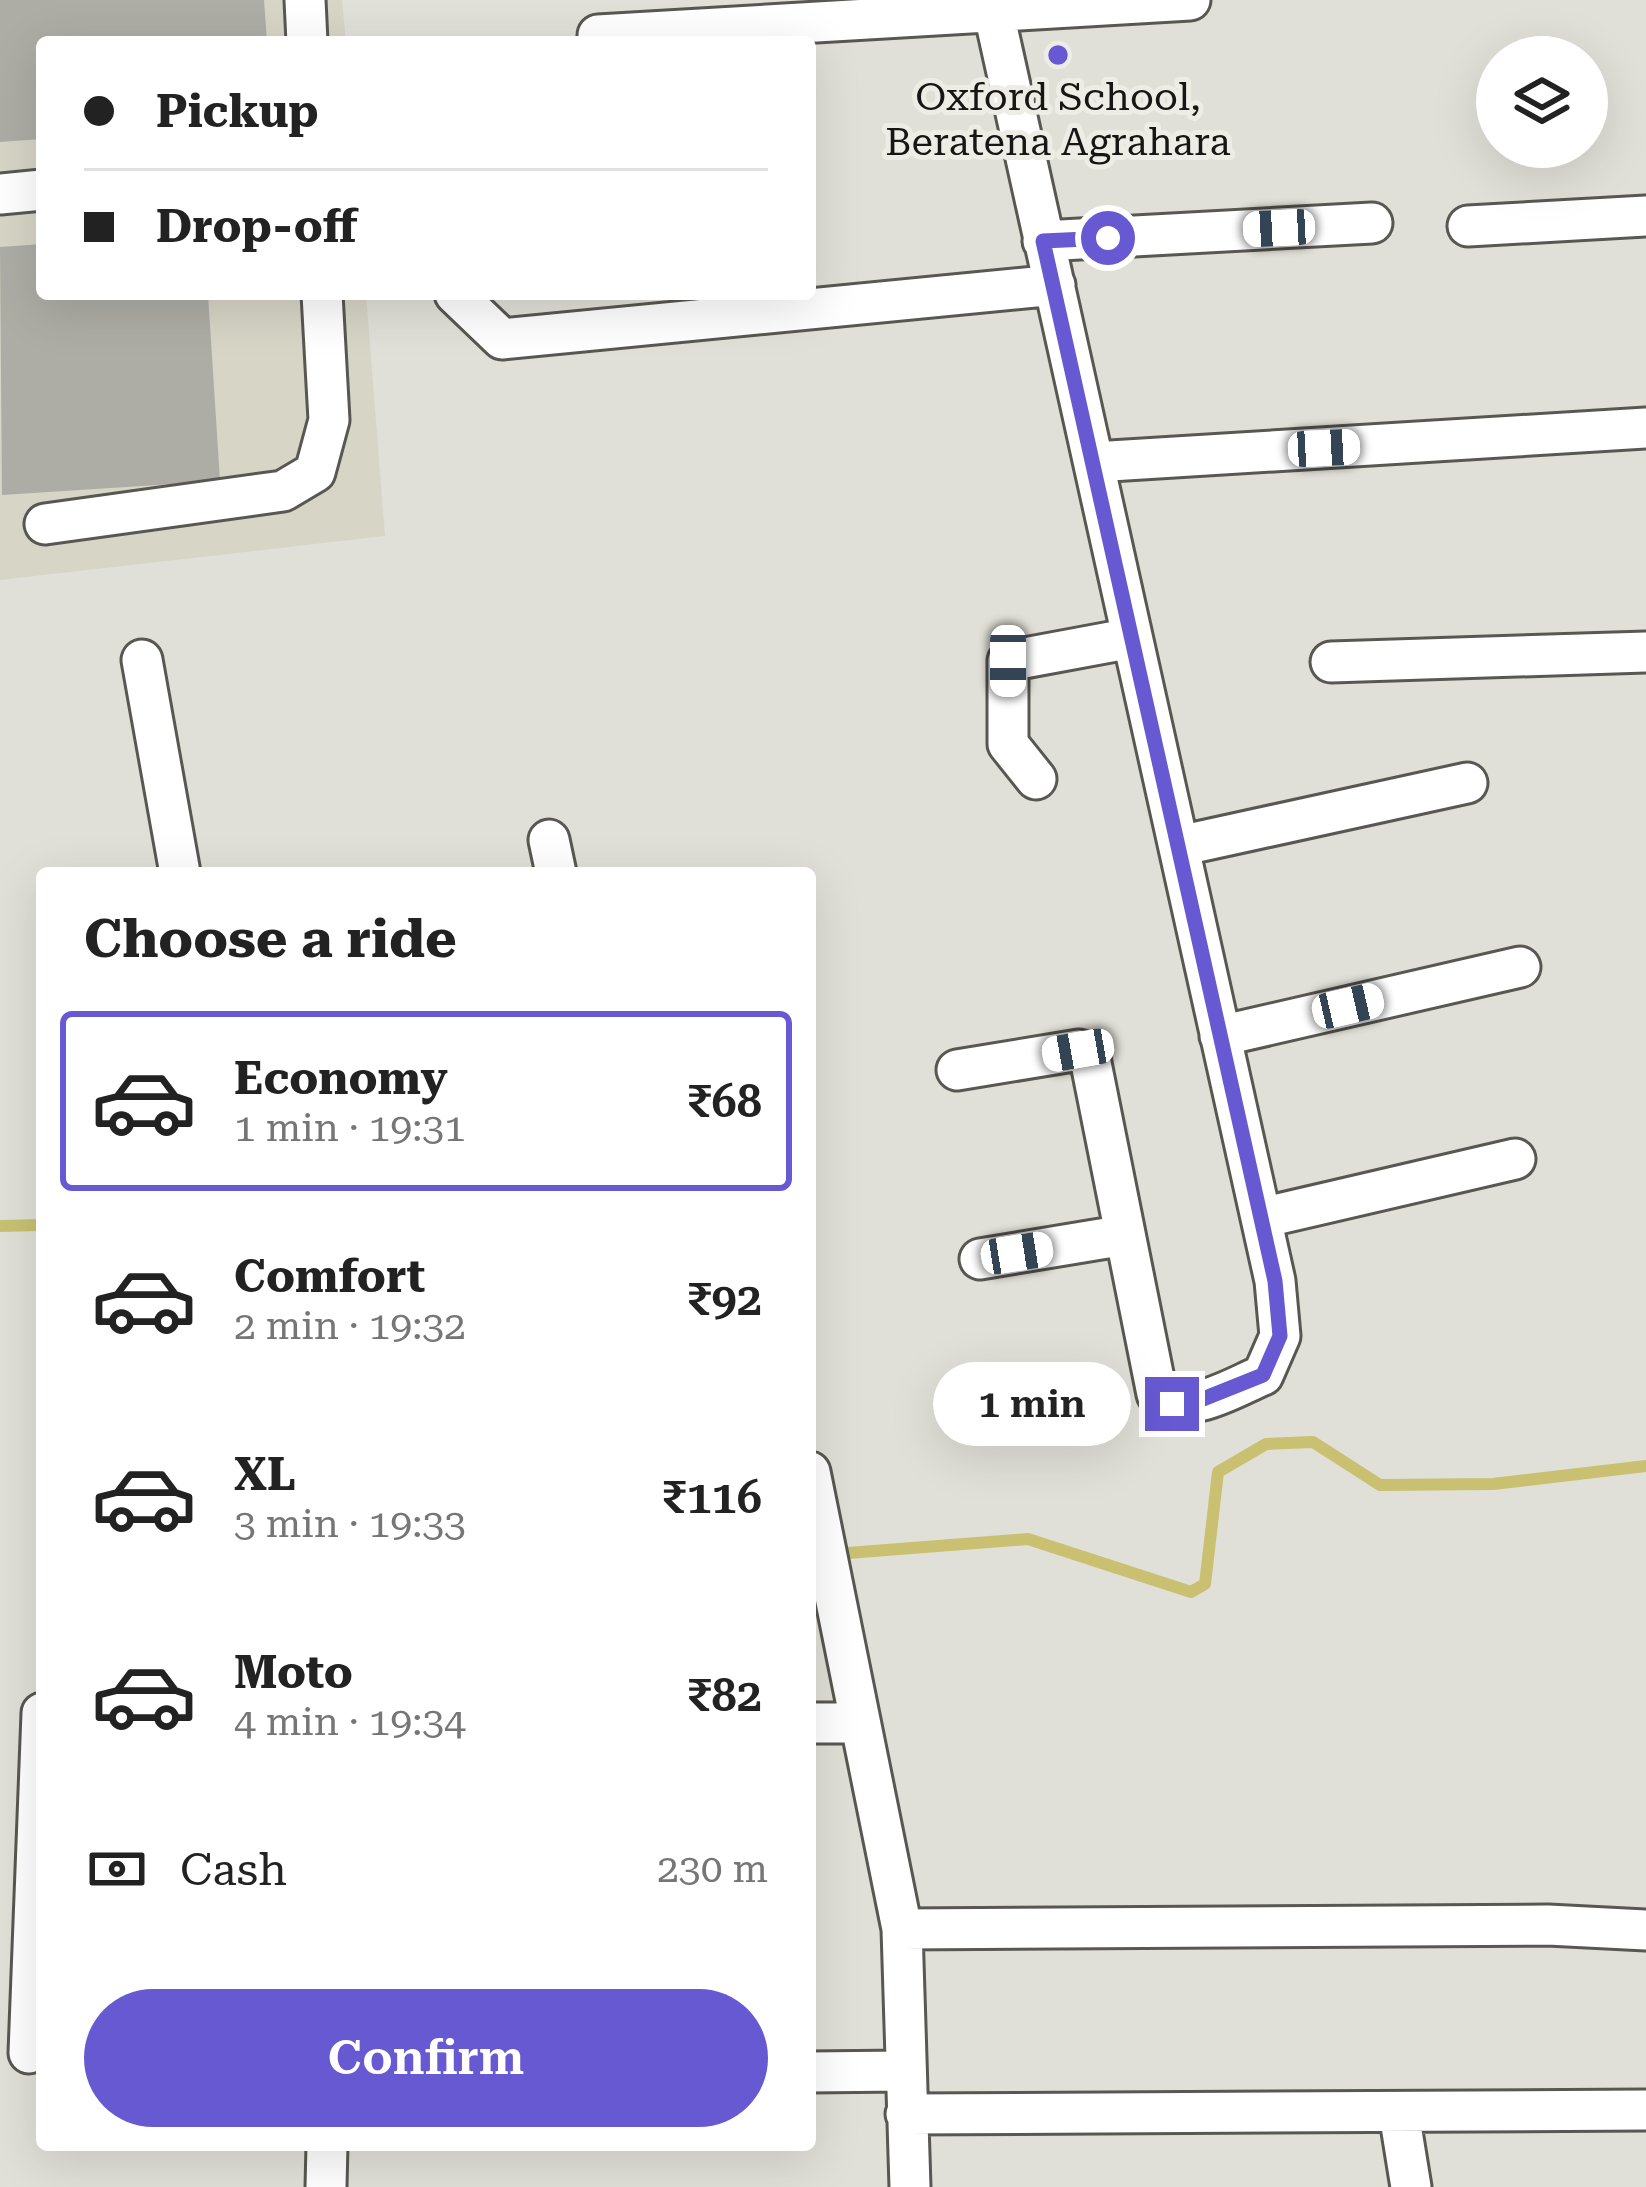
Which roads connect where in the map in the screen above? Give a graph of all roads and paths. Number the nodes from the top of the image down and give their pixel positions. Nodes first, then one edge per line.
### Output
1 (305, 0) edge
2 (1190, 0) edge
3 (993, 5) edge
4 (598, 35) dead end
5 (307, 36) edge
6 (36, 191) edge
7 (0, 194) edge
8 (1646, 216) edge
9 (1372, 223) dead end
10 (1468, 226) dead end
11 (1043, 241) junction
12 (1055, 285) junction
13 (322, 300) edge
14 (461, 300) edge
15 (1646, 428) edge
16 (1094, 462) junction
17 (45, 524) dead end
18 (1132, 638) junction
19 (1646, 652) edge
20 (142, 660) dead end
21 (1331, 662) dead end
22 (1036, 779) dead end
23 (1467, 783) dead end
24 (1178, 846) junction
25 (179, 867) edge
26 (1520, 967) dead end
27 (1220, 1036) junction
28 (958, 1070) dead end
29 (1515, 1159) dead end
30 (1261, 1218) junction
31 (1125, 1234) junction
32 (980, 1259) dead end
33 (816, 1497) edge
34 (816, 1723) edge
35 (857, 1723) junction
36 (36, 1827) edge
37 (902, 1929) junction
38 (1646, 1930) edge
39 (24, 2054) edge
40 (904, 2071) junction
41 (816, 2072) edge
42 (1646, 2110) edge
43 (1399, 2113) junction
44 (906, 2114) junction
45 (327, 2151) edge
46 (326, 2187) edge
47 (910, 2187) edge
48 (1411, 2187) edge

1 - 5 street
2 - 3 street
3 - 4 street
3 - 11 street
6 - 7 street
8 - 10 street
9 - 11 street
11 - 12 street
12 - 14 street
12 - 16 street
13 - 17 street
15 - 16 street
16 - 18 street
18 - 22 street
18 - 24 street
19 - 21 street
20 - 25 street
23 - 24 street
24 - 27 street
26 - 27 street
27 - 30 street
28 - 31 street
29 - 30 street
30 - 31 street
31 - 32 street
33 - 35 street
34 - 35 street
35 - 37 street
36 - 39 street
37 - 38 street
37 - 40 street
40 - 41 street
40 - 44 street
42 - 43 street
43 - 44 street
43 - 48 street
44 - 47 street
45 - 46 street

